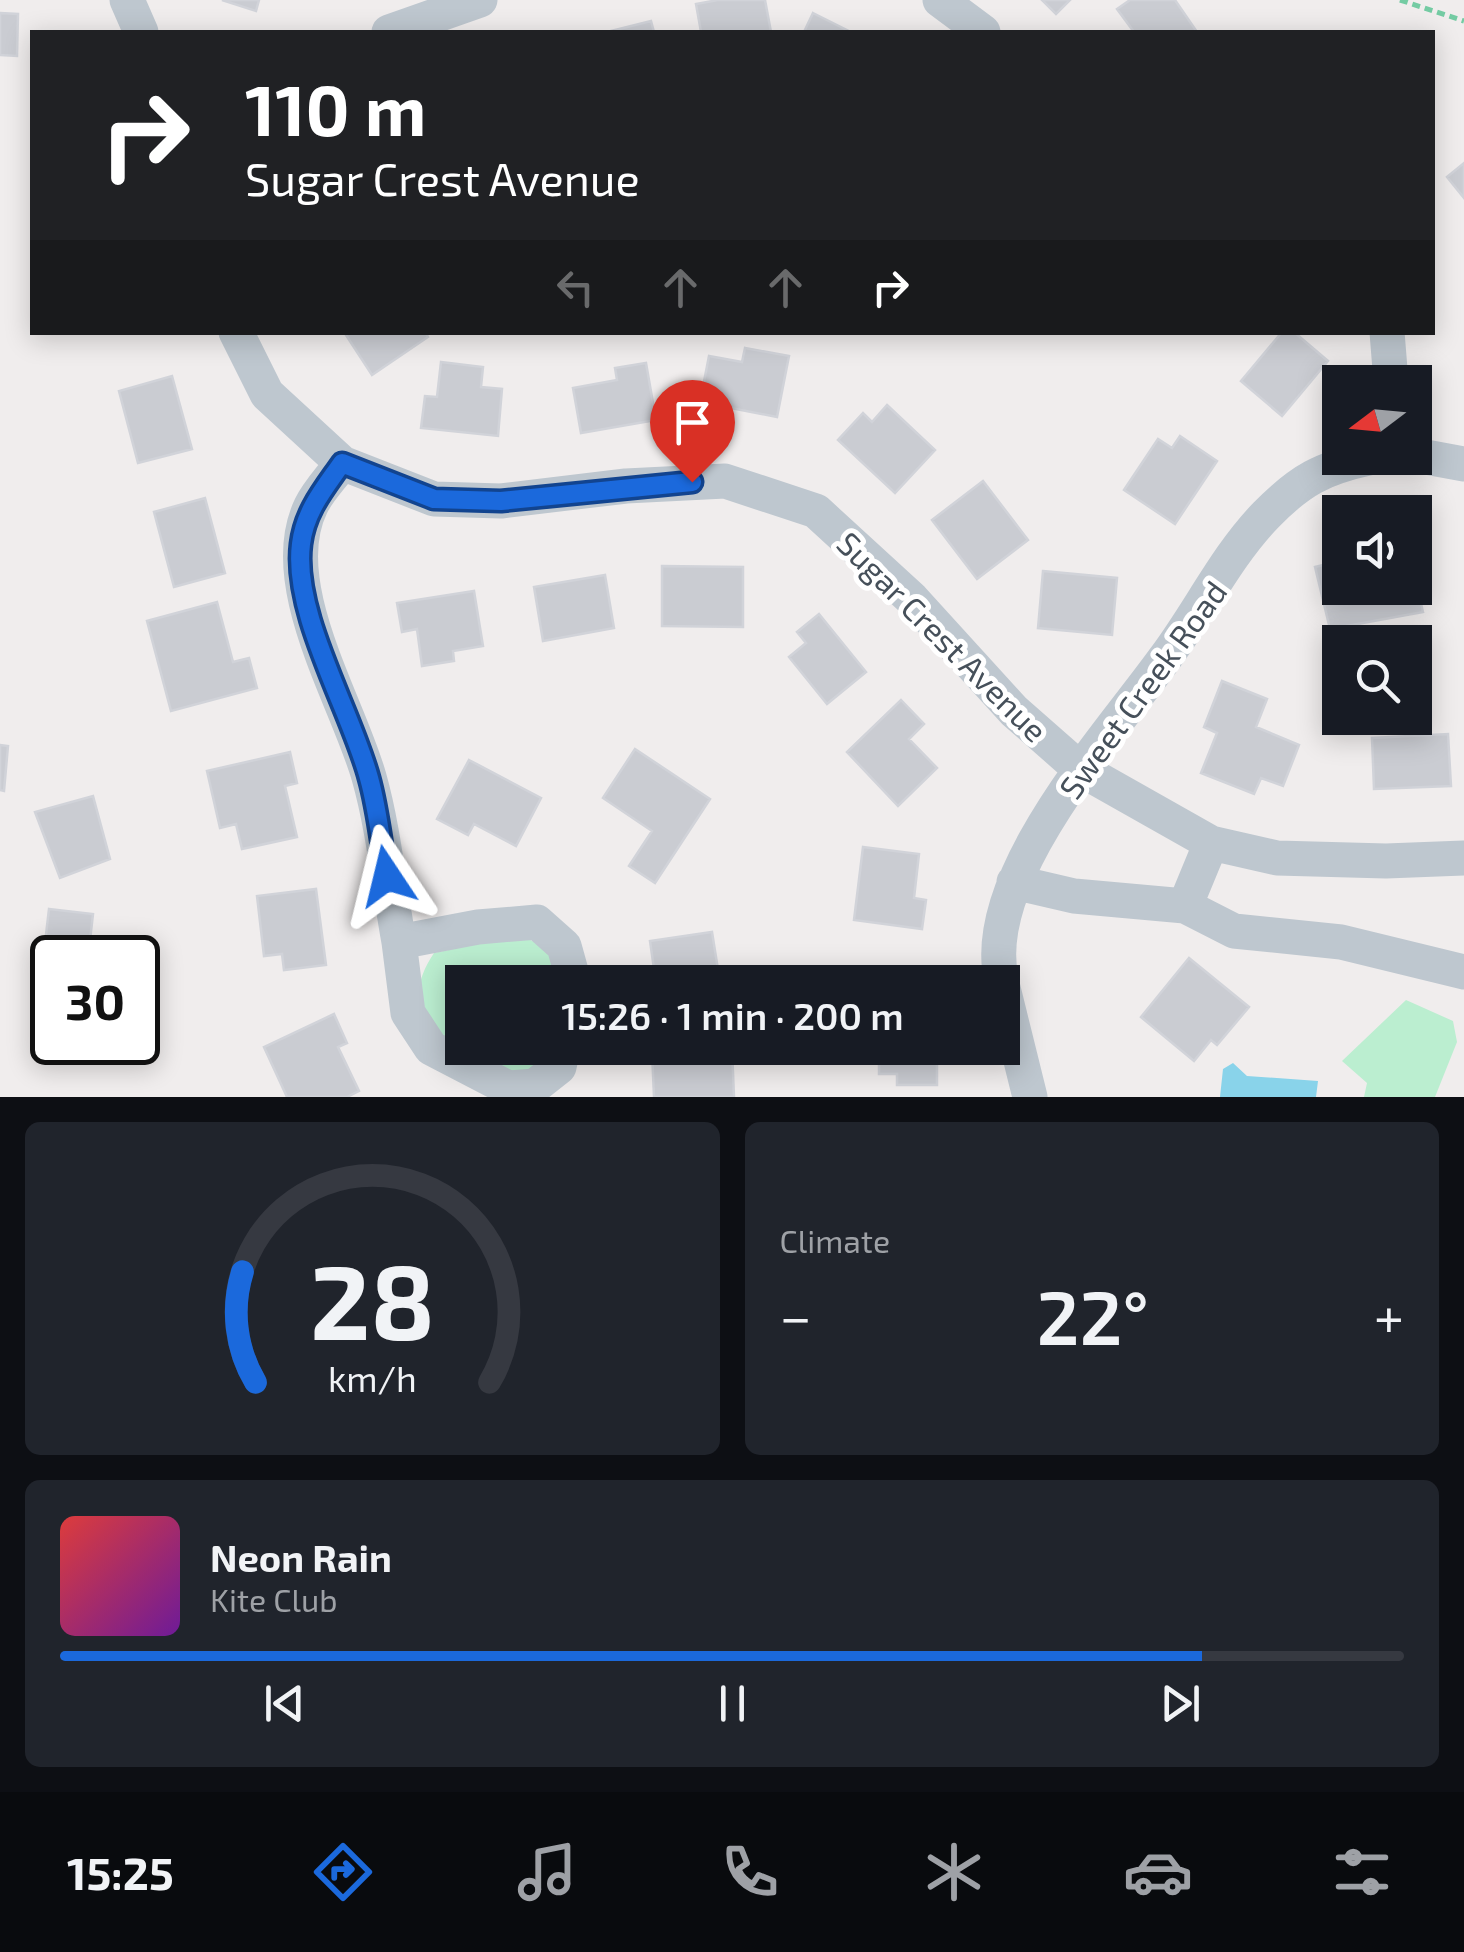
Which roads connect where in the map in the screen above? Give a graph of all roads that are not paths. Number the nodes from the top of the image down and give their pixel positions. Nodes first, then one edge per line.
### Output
1 (127, 0) edge
2 (480, 0) edge
3 (940, 0) edge
4 (141, 30) edge
5 (395, 30) edge
6 (980, 30) edge
7 (238, 335) edge
8 (1387, 335) edge
9 (1389, 365) edge
10 (1432, 459) edge
11 (342, 463) junction
12 (1464, 464) edge
13 (1322, 469) edge
14 (1080, 769) junction
15 (1211, 842) junction
16 (1464, 858) edge
17 (1014, 882) junction
18 (1185, 906) junction
19 (399, 942) junction
20 (569, 965) edge
21 (1003, 965) edge
22 (1464, 972) edge
23 (445, 1055) edge
24 (1020, 1056) edge
25 (464, 1065) edge
26 (560, 1065) edge
27 (1030, 1097) edge

1 - 4 street
2 - 5 street
3 - 6 street
7 - 11 street, Sugar Crest Avenue
8 - 9 street
10 - 12 street
11 - 14 street, Sugar Crest Avenue
11 - 19 street
13 - 14 street, Sweet Creek Road
14 - 15 street, Sugar Crest Avenue
14 - 17 street, Sweet Creek Road
15 - 16 street, Sugar Crest Avenue
15 - 18 street
17 - 18 street
17 - 21 street, Sweet Creek Road
18 - 22 street
19 - 20 street
19 - 23 street
24 - 27 street, Sweet Creek Road
25 - 26 street

